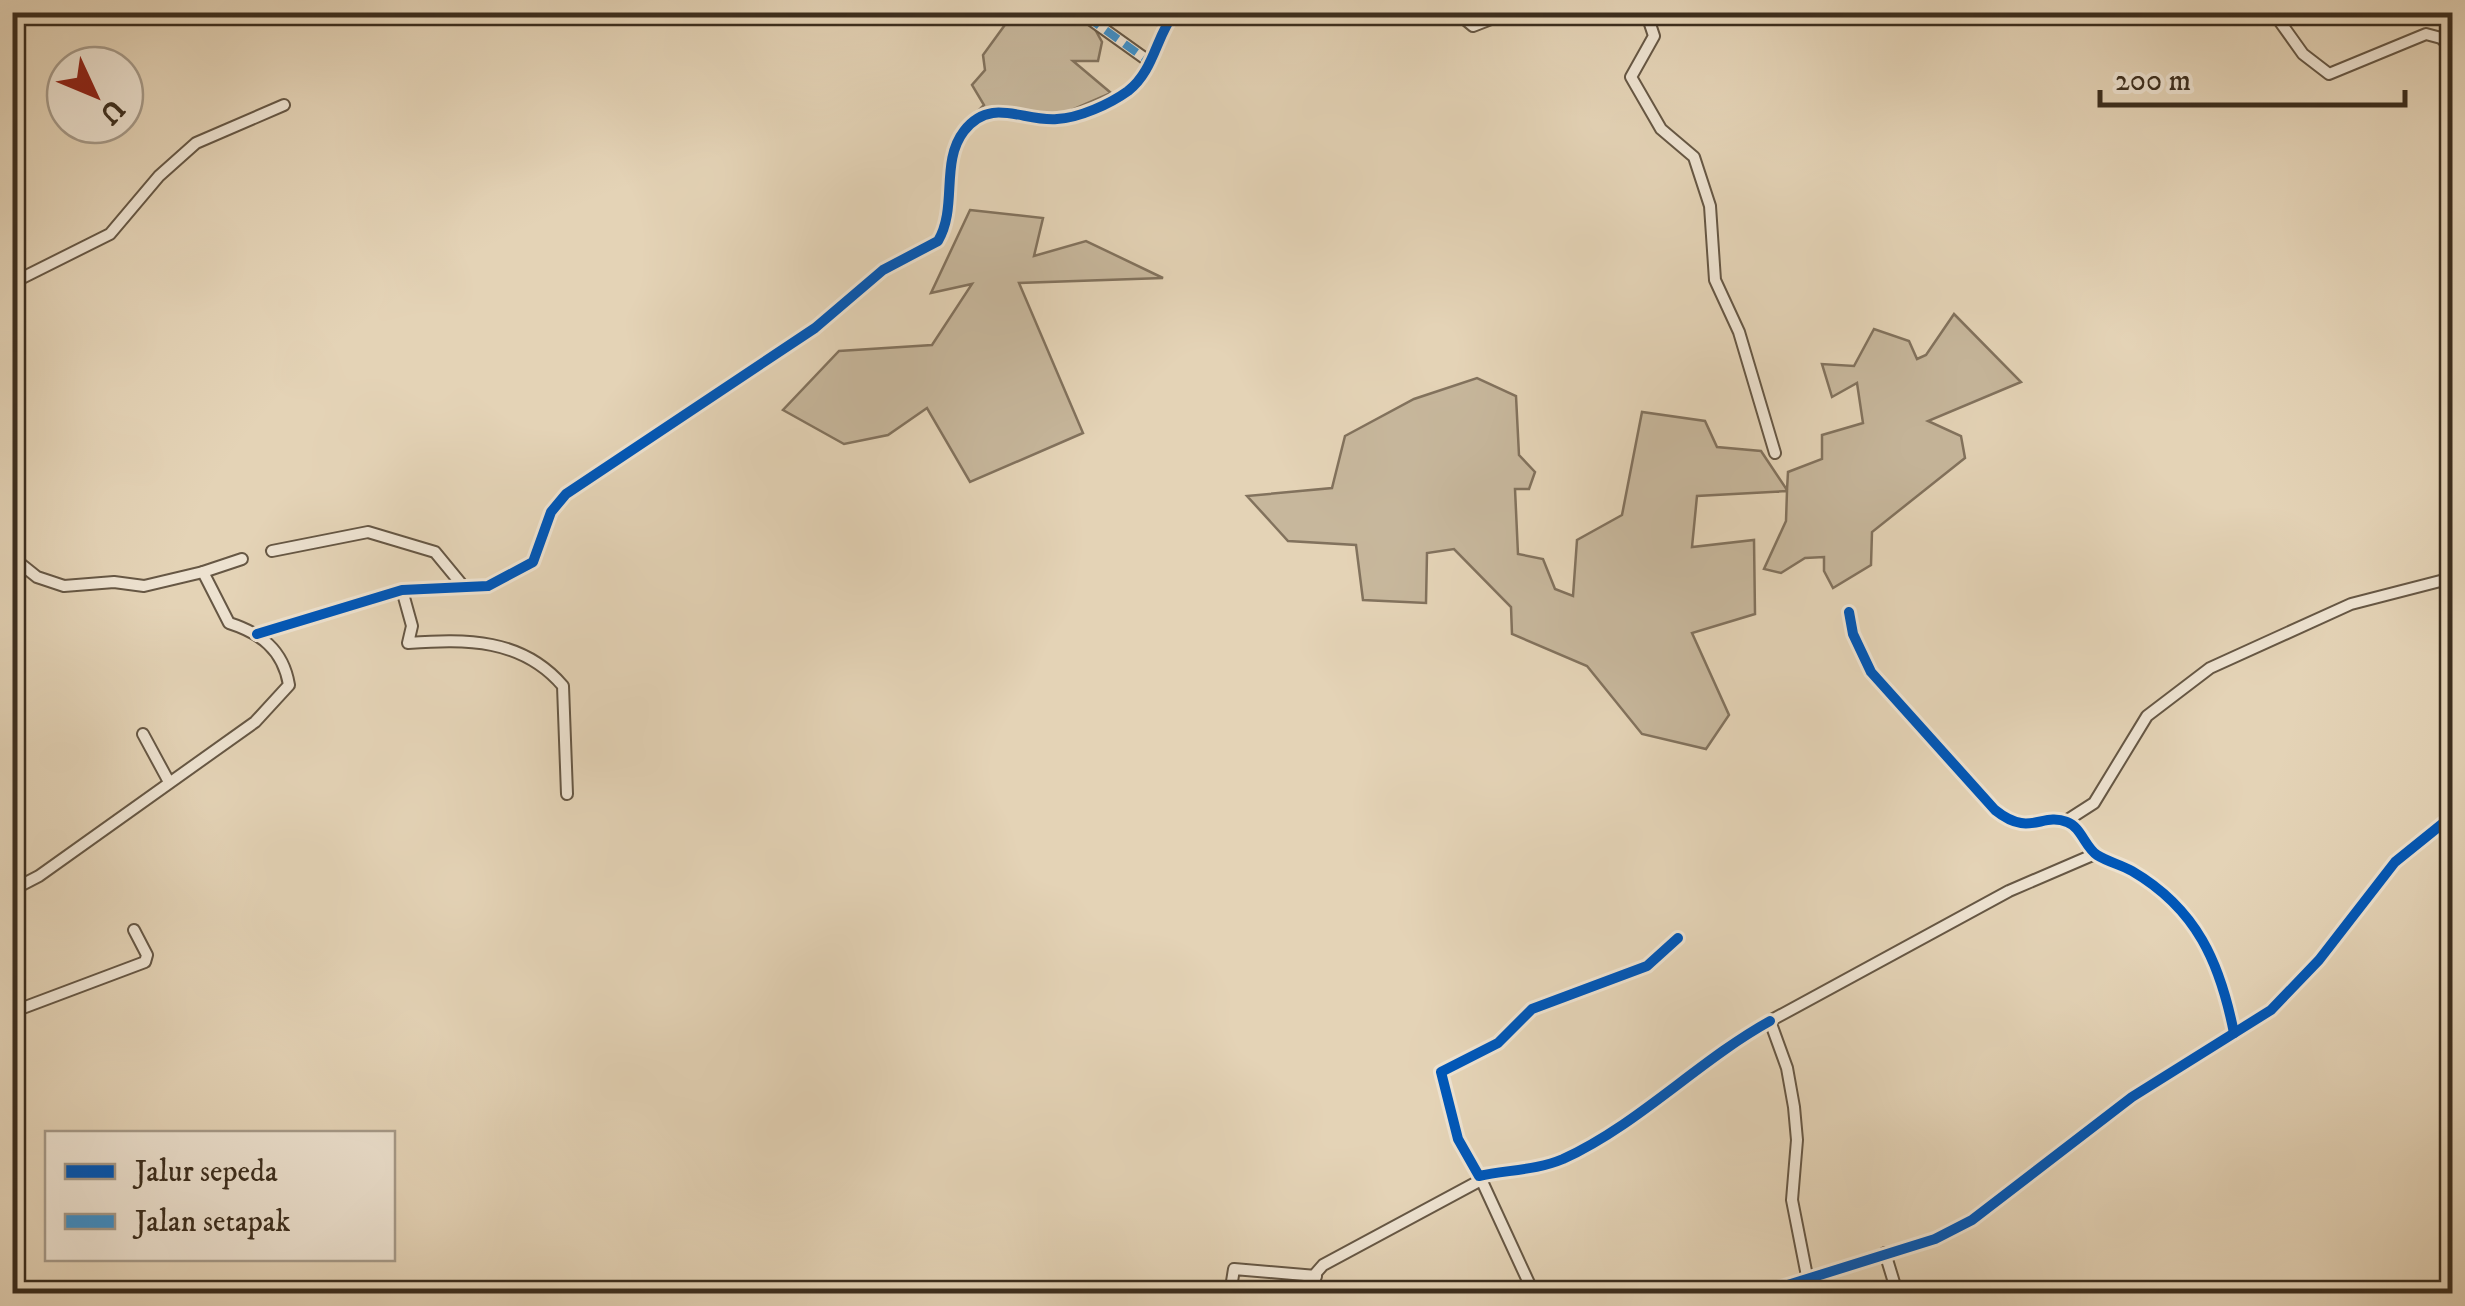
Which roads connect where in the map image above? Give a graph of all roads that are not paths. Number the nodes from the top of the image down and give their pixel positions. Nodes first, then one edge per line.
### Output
1 (1149, 12) edge
2 (1175, 12) edge
3 (1456, 12) edge
4 (1510, 12) edge
5 (1646, 12) edge
6 (2273, 12) edge
7 (1087, 17) dead end
8 (1166, 24) junction
9 (2452, 48) edge
10 (1150, 62) junction
11 (284, 105) dead end
12 (12, 283) edge
13 (1775, 453) dead end
14 (272, 551) dead end
15 (12, 557) edge
16 (242, 559) dead end
17 (203, 572) junction
18 (2452, 578) edge
19 (463, 586) junction
20 (402, 590) junction
21 (1849, 612) dead end
22 (257, 634) junction
23 (143, 734) dead end
24 (169, 782) junction
25 (567, 794) dead end
26 (2452, 816) edge
27 (2066, 821) junction
28 (2095, 854) junction
29 (12, 890) edge
30 (134, 930) dead end
31 (1678, 938) dead end
32 (12, 1012) edge
33 (1770, 1021) junction
34 (2234, 1034) junction
35 (1480, 1178) junction
36 (1886, 1253) junction
37 (1316, 1276) junction
38 (1807, 1276) junction
39 (1896, 1289) dead end
40 (1779, 1290) edge
41 (1230, 1294) edge
42 (1313, 1294) edge
43 (1534, 1294) edge
44 (1759, 1294) edge

1 - 8 street
2 - 8 street
3 - 4 street
5 - 13 street
6 - 9 street
7 - 10 street
8 - 10 street
10 - 19 street
11 - 12 street
14 - 19 street
15 - 17 street
16 - 17 street
17 - 22 street
18 - 27 street
19 - 20 street
20 - 22 street
20 - 25 street
21 - 27 street
22 - 24 street
23 - 24 street
24 - 29 street
26 - 34 street
27 - 28 street
28 - 33 street
28 - 34 street
30 - 32 street
31 - 35 street
33 - 35 street
33 - 38 street
34 - 36 street
35 - 37 street
35 - 43 street
36 - 38 street
36 - 39 street
37 - 41 street
37 - 42 street
38 - 40 street
40 - 44 street

